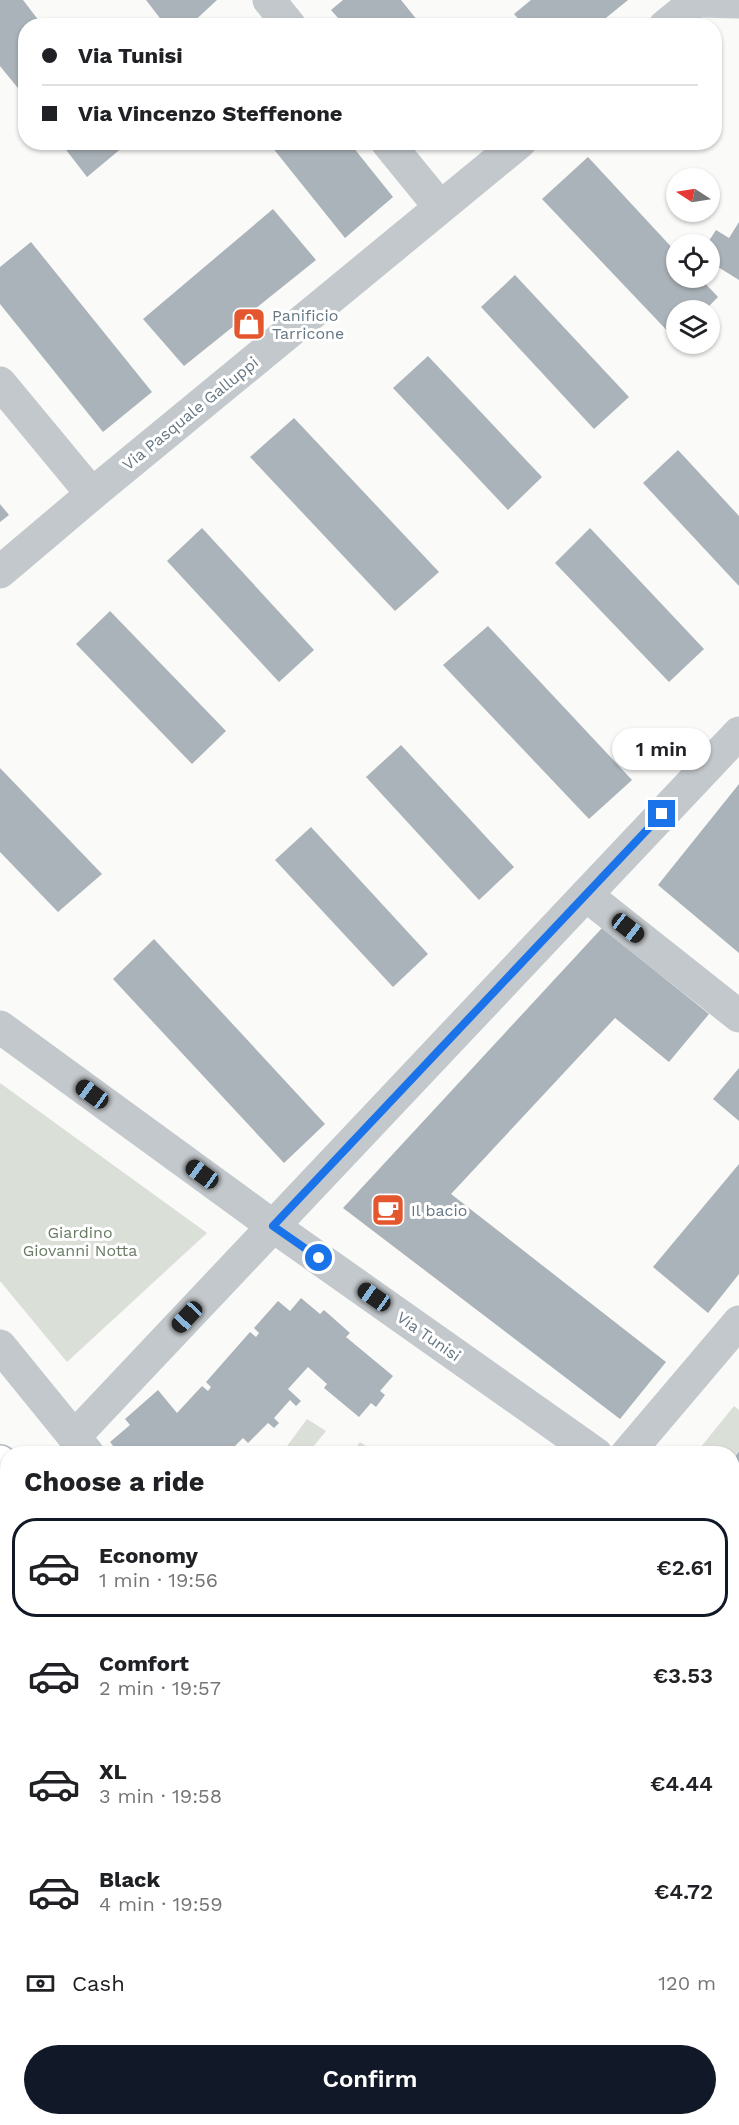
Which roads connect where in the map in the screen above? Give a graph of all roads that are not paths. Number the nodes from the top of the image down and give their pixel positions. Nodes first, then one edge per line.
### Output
1 (269, 0) edge
2 (696, 0) edge
3 (739, 2) edge
4 (284, 18) edge
5 (675, 18) edge
6 (394, 150) edge
7 (510, 150) edge
8 (440, 207) junction
9 (0, 383) edge
10 (92, 494) junction
11 (0, 573) edge
12 (739, 732) edge
13 (586, 895) junction
14 (739, 1016) edge
15 (0, 1027) edge
16 (273, 1226) junction
17 (739, 1322) edge
18 (0, 1346) edge
19 (81, 1445) edge
20 (585, 1446) edge
21 (634, 1446) edge

1 - 4 street
2 - 3 street
2 - 5 street
6 - 8 street
7 - 8 street, Via Pasquale Galluppi
8 - 10 street, Via Pasquale Galluppi
9 - 10 street
10 - 11 street, Via Pasquale Galluppi
12 - 13 street
13 - 14 street
13 - 16 street
15 - 16 street, Via Tunisi
16 - 19 street
16 - 20 street, Via Tunisi
17 - 21 street
18 - 19 street

